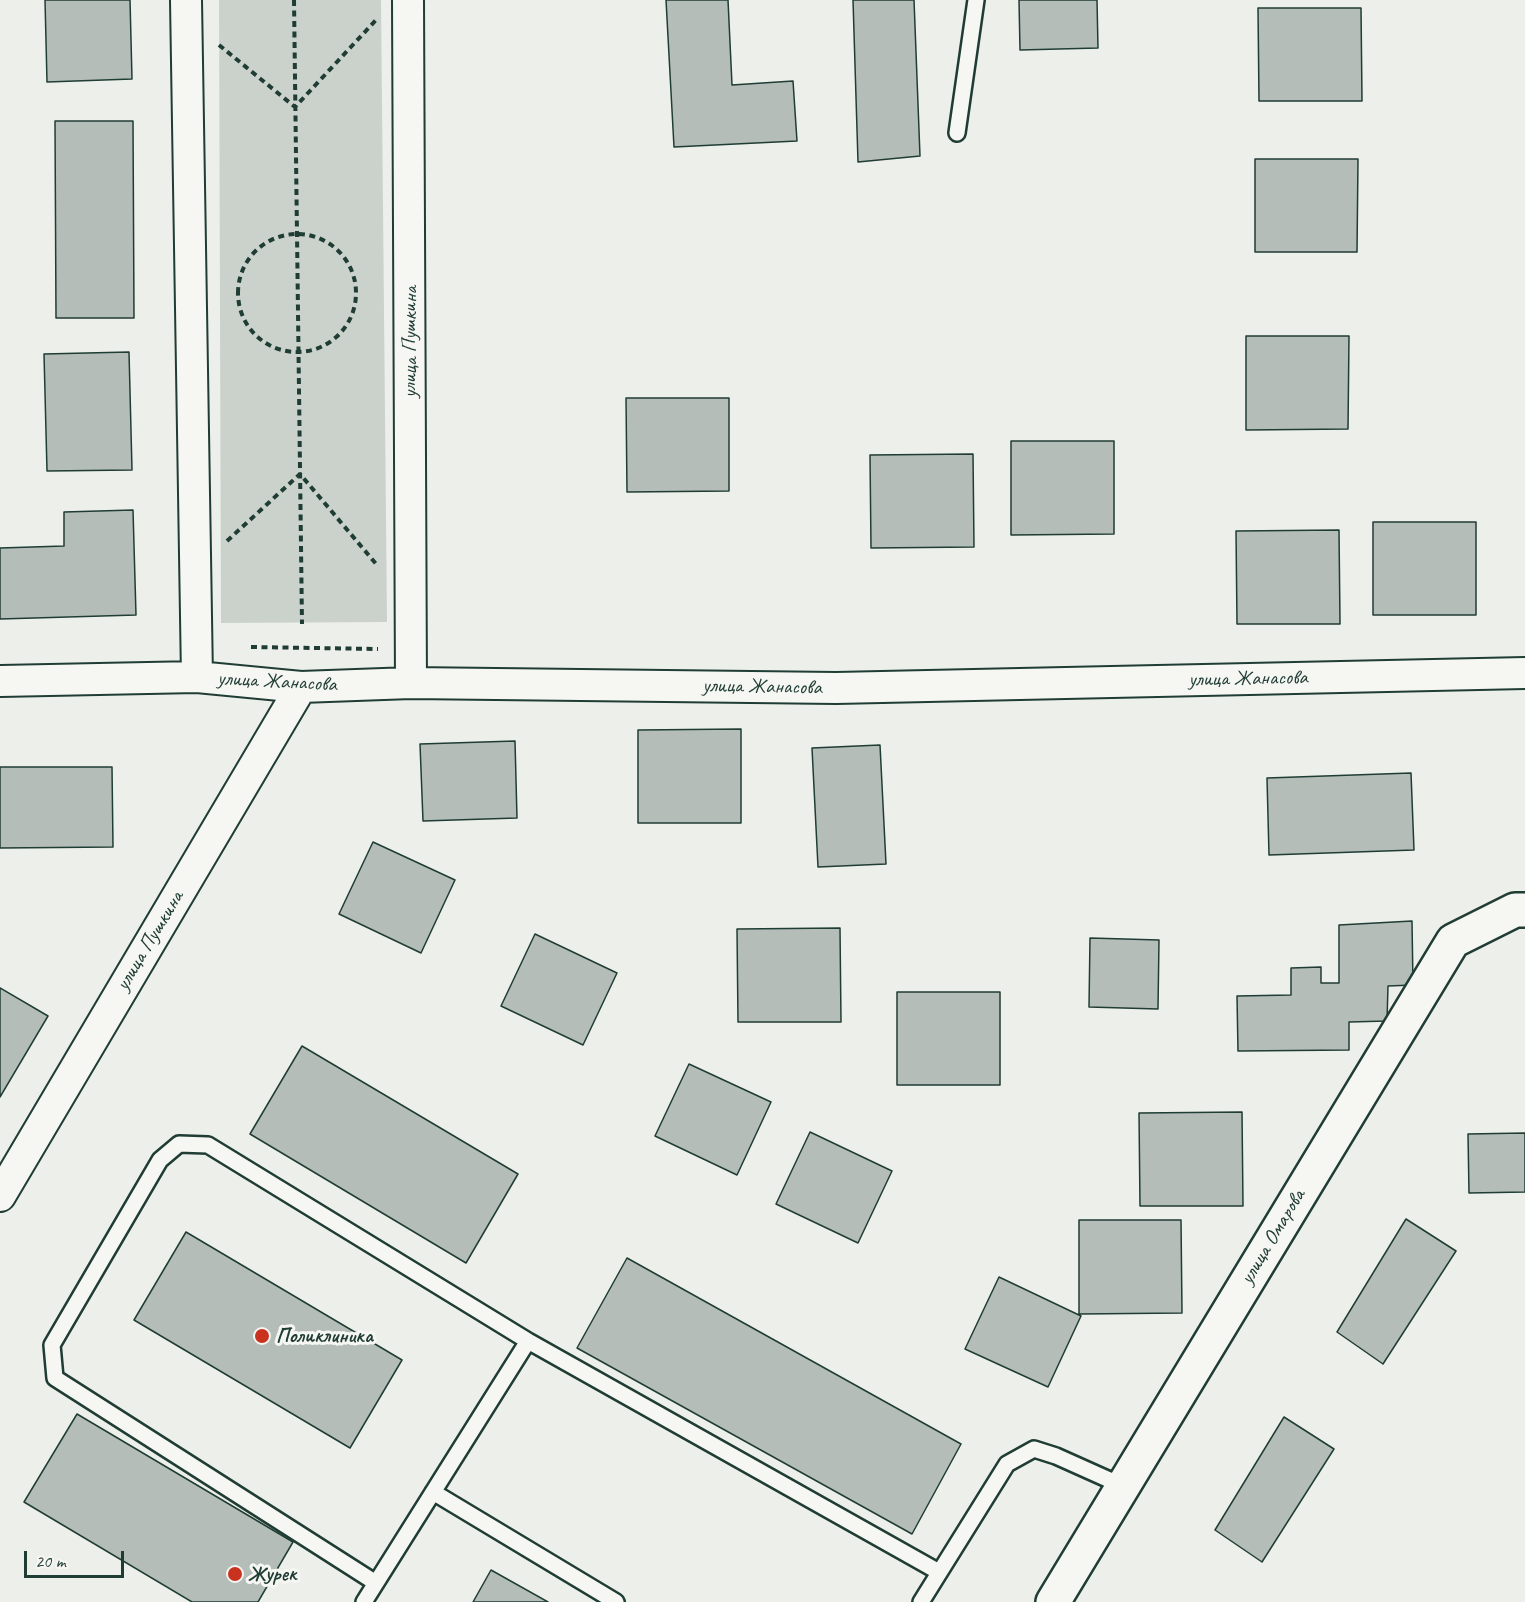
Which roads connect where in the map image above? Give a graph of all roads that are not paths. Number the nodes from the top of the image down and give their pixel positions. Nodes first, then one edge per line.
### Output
1 (186, 0) edge
2 (408, 0) edge
3 (976, 0) edge
4 (957, 133) dead end
5 (1525, 673) edge
6 (197, 677) junction
7 (0, 681) edge
8 (411, 683) junction
9 (301, 687) junction
10 (1525, 910) edge
11 (0, 1196) edge
12 (528, 1341) junction
13 (1123, 1486) junction
14 (433, 1492) junction
15 (939, 1572) junction
16 (376, 1582) junction
17 (364, 1602) edge
18 (616, 1602) edge
19 (921, 1602) edge
20 (1053, 1602) edge

1 - 6 street
2 - 8 street, улица Пушкина
3 - 4 lane
5 - 8 street, улица Жанасова
6 - 7 street, улица Жанасова
6 - 9 street, улица Жанасова
8 - 9 street, улица Жанасова
9 - 11 street, улица Пушкина
10 - 13 street, улица Омарова
12 - 14 lane
12 - 15 lane
12 - 16 lane
13 - 15 lane
13 - 20 street, улица Омарова
14 - 16 lane
14 - 18 lane
15 - 19 lane
16 - 17 lane

